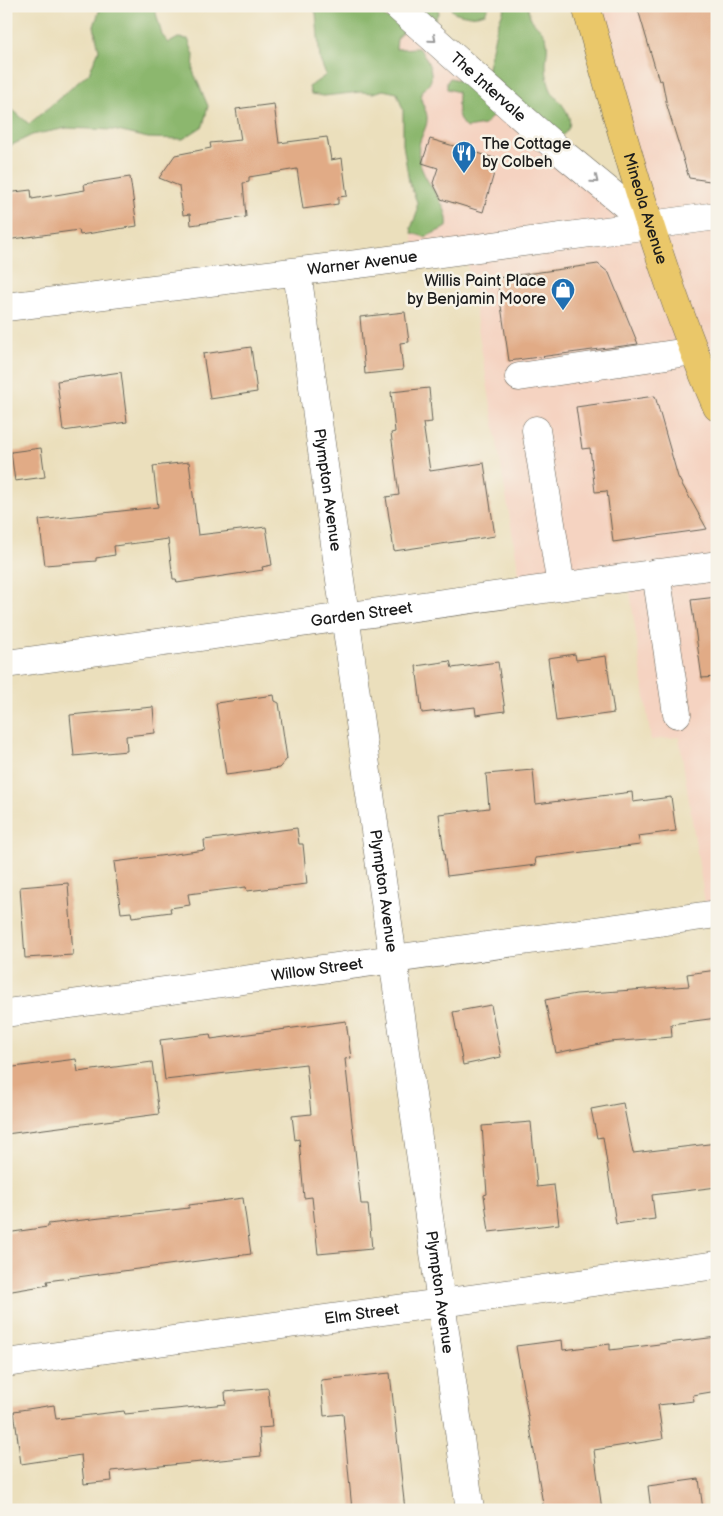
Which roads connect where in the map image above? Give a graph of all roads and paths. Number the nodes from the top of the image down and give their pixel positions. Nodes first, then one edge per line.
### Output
1 (396, 6) edge
2 (586, 6) edge
3 (717, 216) edge
4 (651, 226) junction
5 (297, 272) junction
6 (6, 307) edge
7 (694, 351) junction
8 (519, 377) dead end
9 (717, 407) edge
10 (536, 430) dead end
11 (717, 565) edge
12 (656, 573) junction
13 (560, 586) junction
14 (345, 617) junction
15 (6, 664) edge
16 (677, 714) dead end
17 (717, 914) edge
18 (393, 960) junction
19 (6, 1013) edge
20 (717, 1265) edge
21 (441, 1303) junction
22 (6, 1362) edge
23 (470, 1510) edge

1 -> 4 street, The Intervale
2 - 4 main road, Mineola Avenue
3 - 4 street, Warner Avenue
4 - 5 street, Warner Avenue
4 - 7 main road, Mineola Avenue
5 - 6 street, Warner Avenue
5 - 14 street, Plympton Avenue
7 - 8 street
7 - 9 main road, Mineola Avenue
10 - 13 street
11 - 12 street, Garden Street
12 - 13 street, Garden Street
12 - 16 street
13 - 14 street, Garden Street
14 - 15 street, Garden Street
14 - 18 street, Plympton Avenue
17 - 18 street, Willow Street
18 - 19 street, Willow Street
18 - 21 street, Plympton Avenue
20 - 21 street, Elm Street
21 - 22 street, Elm Street
21 - 23 street, Plympton Avenue

